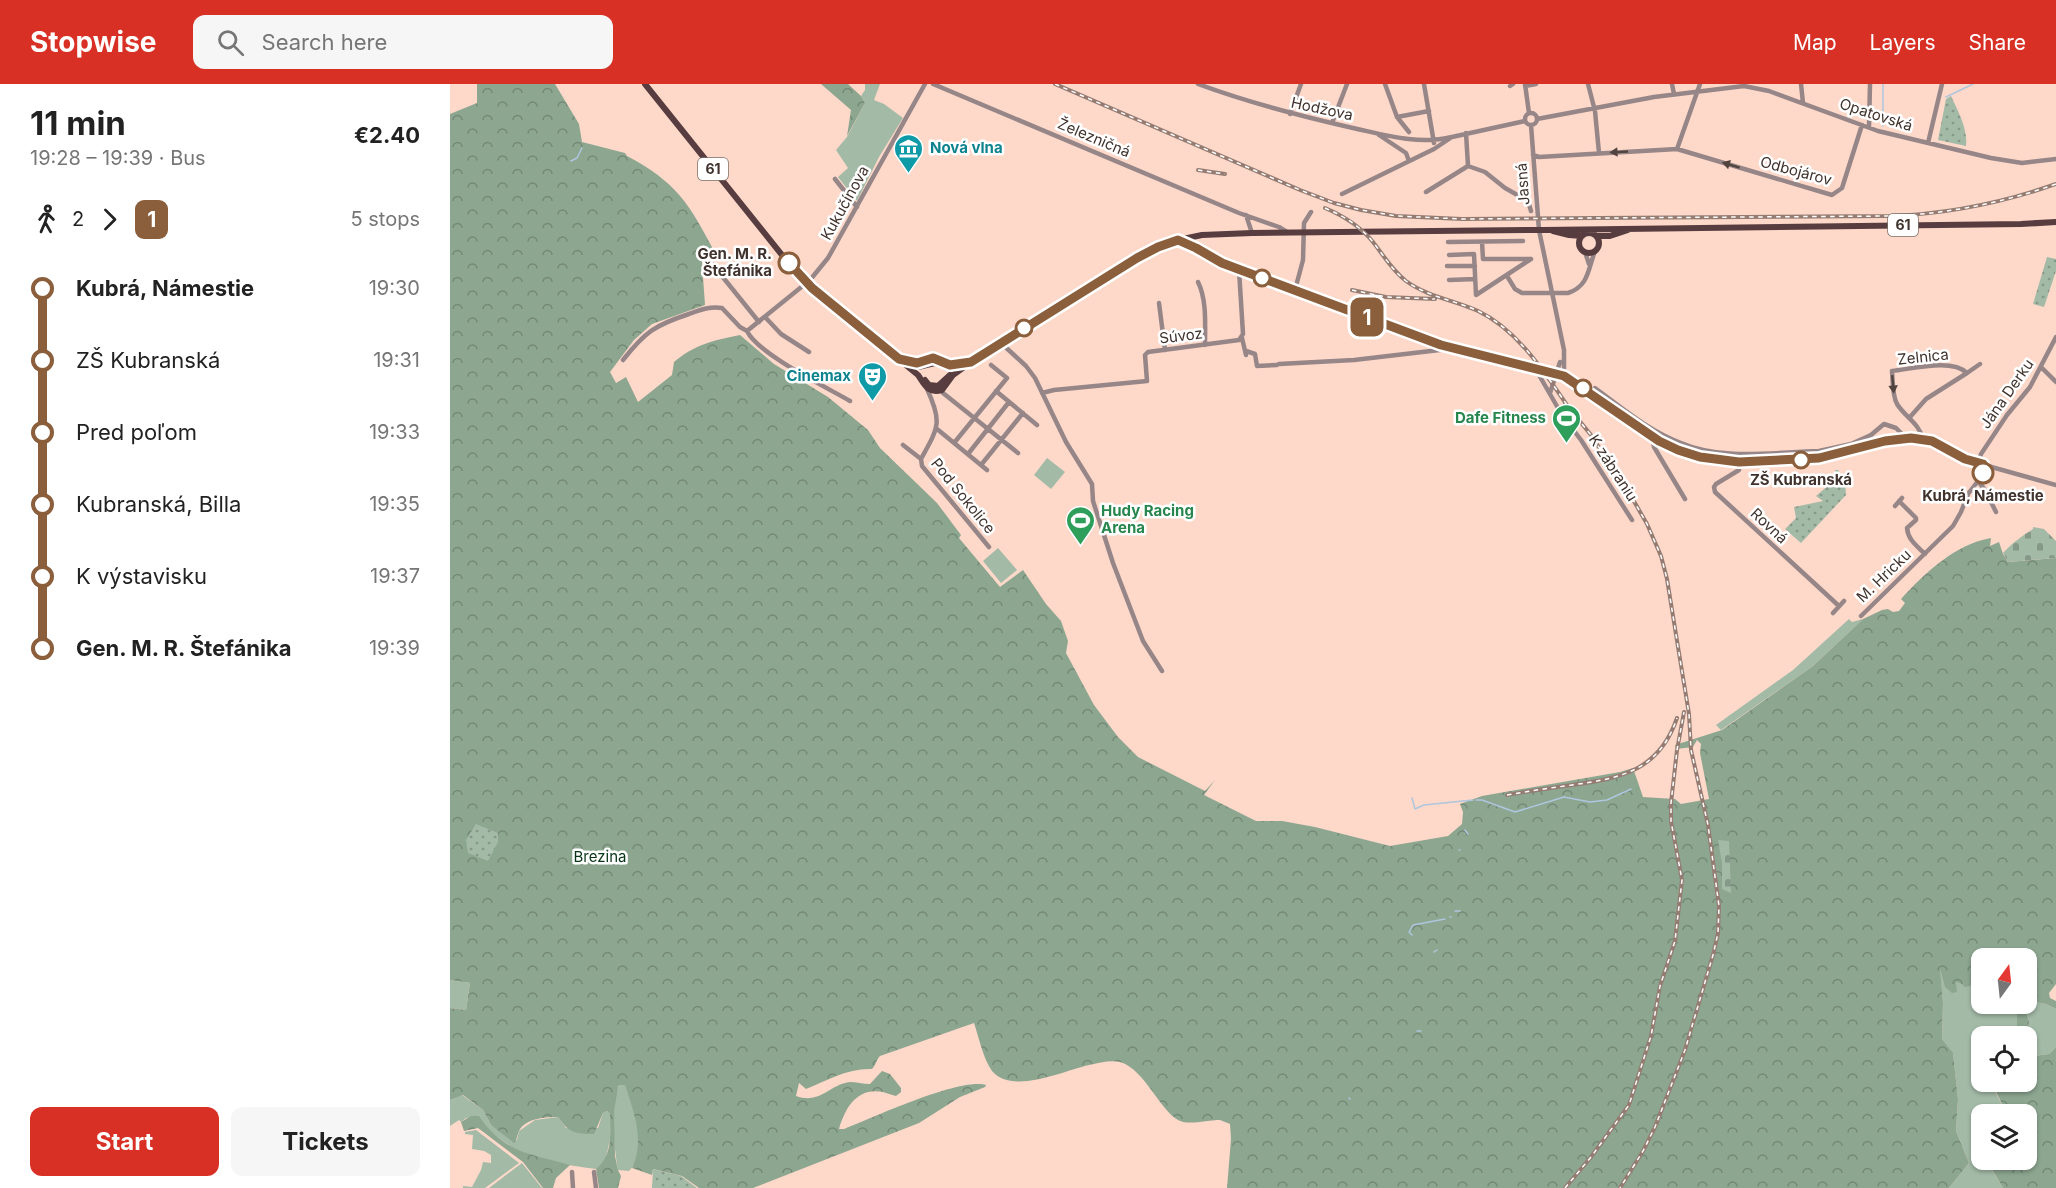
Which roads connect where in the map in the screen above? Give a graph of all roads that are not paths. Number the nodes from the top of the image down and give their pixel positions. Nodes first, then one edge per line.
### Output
1 (645, 84) edge
2 (925, 84) edge
3 (933, 84) edge
4 (1198, 84) edge
5 (1219, 84) edge
6 (1347, 84) edge
7 (1385, 84) edge
8 (1424, 84) edge
9 (1536, 84) edge
10 (1588, 84) edge
11 (1672, 84) edge
12 (1700, 84) edge
13 (1801, 84) edge
14 (1870, 84) edge
15 (1942, 84) edge
16 (1298, 85) edge
17 (1525, 85) edge
18 (1217, 91) junction
19 (1699, 91) junction
20 (1674, 94) junction
21 (1803, 103) junction
22 (1595, 109) junction
23 (1429, 111) junction
24 (1529, 113) junction
25 (1290, 114) junction
26 (1397, 117) junction
27 (1537, 119) junction
28 (1525, 121) junction
29 (1332, 123) junction
30 (1531, 125) junction
31 (1862, 125) junction
32 (1869, 127) junction
33 (1374, 132) junction
34 (1408, 132) dead end
35 (1466, 133) junction
36 (1452, 137) junction
37 (1433, 140) junction
38 (1928, 143) junction
39 (1434, 149) junction
40 (1677, 149) junction
41 (1599, 153) junction
42 (1533, 155) junction
43 (2056, 159) edge
44 (1409, 161) junction
45 (1468, 166) junction
46 (835, 179) dead end
47 (1426, 192) dead end
48 (1342, 194) dead end
49 (857, 207) junction
50 (1531, 211) dead end
51 (1311, 212) dead end
52 (1246, 215) junction
53 (2056, 222) edge
54 (1640, 228) junction
55 (1546, 230) junction
56 (1287, 232) junction
57 (1303, 232) junction
58 (1252, 233) junction
59 (1569, 235) junction
60 (1582, 236) junction
61 (1597, 236) junction
62 (1610, 236) junction
63 (1178, 240) junction
64 (1523, 241) dead end
65 (1448, 242) dead end
66 (1482, 242) junction
67 (1579, 243) junction
68 (1600, 244) junction
69 (1595, 251) junction
70 (1585, 252) junction
71 (1449, 255) dead end
72 (1517, 259) junction
73 (709, 260) dead end
74 (1590, 264) junction
75 (1447, 266) dead end
76 (1475, 266) junction
77 (1239, 270) junction
78 (1515, 271) junction
79 (1507, 276) junction
80 (1475, 279) junction
81 (1449, 280) dead end
82 (1198, 282) dead end
83 (806, 283) junction
84 (1295, 290) junction
85 (1551, 293) junction
86 (1159, 303) dead end
87 (765, 317) junction
88 (759, 322) junction
89 (747, 331) junction
90 (2056, 337) edge
91 (1242, 338) junction
92 (1001, 343) junction
93 (1205, 345) junction
94 (1451, 348) junction
95 (1165, 350) junction
96 (1564, 350) junction
97 (809, 352) dead end
98 (623, 360) dead end
99 (937, 360) junction
100 (1560, 362) junction
101 (907, 364) junction
102 (1980, 364) dead end
103 (991, 365) dead end
104 (944, 366) junction
105 (964, 366) junction
106 (2042, 367) junction
107 (1535, 368) junction
108 (1544, 370) junction
109 (1967, 373) junction
110 (923, 374) junction
111 (1558, 374) junction
112 (1564, 376) junction
113 (946, 380) junction
114 (2056, 382) edge
115 (927, 389) junction
116 (996, 391) junction
117 (938, 392) junction
118 (1042, 393) junction
119 (1550, 393) junction
120 (1591, 394) junction
121 (850, 401) dead end
122 (1009, 402) junction
123 (935, 405) junction
124 (1622, 407) junction
125 (1023, 413) junction
126 (1618, 413) junction
127 (1910, 417) junction
128 (974, 418) junction
129 (1037, 425) dead end
130 (1651, 428) junction
131 (937, 429) junction
132 (987, 429) junction
133 (1647, 434) junction
134 (1870, 435) junction
135 (1652, 437) junction
136 (1906, 438) junction
137 (1923, 439) junction
138 (1001, 440) junction
139 (954, 443) junction
140 (1681, 444) junction
141 (1851, 444) junction
142 (1874, 444) junction
143 (903, 445) dead end
144 (1678, 450) junction
145 (1852, 450) junction
146 (1819, 451) junction
147 (1713, 452) junction
148 (1782, 452) junction
149 (1018, 453) dead end
150 (1748, 453) junction
151 (968, 454) junction
152 (1819, 458) junction
153 (921, 459) junction
154 (1712, 460) junction
155 (1748, 461) junction
156 (1783, 461) junction
157 (1739, 462) junction
158 (1978, 463) junction
159 (981, 465) junction
160 (987, 470) dead end
161 (1978, 481) junction
162 (2056, 485) edge
163 (1685, 499) dead end
164 (1895, 506) dead end
165 (1996, 512) dead end
166 (1632, 520) dead end
167 (989, 547) dead end
168 (1925, 554) junction
169 (1844, 601) dead end
170 (1839, 606) junction
171 (1833, 613) dead end
172 (1860, 616) dead end
173 (1162, 671) dead end
174 (572, 1172) dead end
175 (594, 1172) dead end
176 (573, 1188) edge
177 (596, 1188) edge

1 - 83 main road, 61
2 - 49 street, Kukučínova
3 - 52 street, Železničná
4 - 18 street, Hodžova
5 - 18 street
6 - 29 street
7 - 26 street
8 - 23 street
9 - 17 street
10 - 22 street
11 - 20 street
12 - 19 street
13 - 21 street
14 - 32 street
15 - 38 street, Opatovská
16 - 25 street
17 - 24 street
18 - 25 street, Hodžova
19 - 20 street, Opatovská
19 - 21 street, Opatovská
19 - 40 street
20 - 22 street, Opatovská
21 - 31 street, Opatovská
22 - 27 street, Opatovská
22 - 41 street
23 - 26 street
23 - 37 street
24 - 27 street
24 - 28 street
25 - 29 street, Hodžova
26 - 34 street
27 - 30 street
28 - 30 street
28 - 35 street
29 - 33 street, Hodžova
30 - 42 street, Jasná
31 - 32 street, Opatovská
31 -> 40 street, Odbojárov
32 - 38 street, Opatovská
33 - 37 street, Hodžova
33 - 44 street, Hodžova
35 - 36 street
35 - 45 street
36 - 37 street, Hodžova
36 - 39 street
37 - 39 street
38 - 43 street, Opatovská
39 - 44 street
40 -> 41 street
41 - 42 street
42 - 85 street, Jasná
44 - 48 street
45 - 47 street
45 - 50 street
46 - 49 street
49 - 83 street, Kukučínova
51 - 57 street
52 - 56 street, Železničná
52 - 58 street
53 - 54 main road, 61
54 - 55 main road, 61
54 - 62 main road, 61
55 - 57 main road, 61, bridge
55 - 59 main road, 61
56 - 57 main road, 61
56 - 58 main road, 61
57 - 84 street
58 - 63 main road, 61
59 - 60 main road, 61
59 - 67 main road, 61
60 - 61 main road, 61
60 - 67 main road
61 - 62 main road, 61
61 - 68 main road
62 - 68 main road, 61
63 - 77 street
63 - 92 main road, 61
64 - 66 street
65 - 66 street
66 - 72 street
67 - 70 main road, 61
68 - 69 main road, 61
69 - 70 main road
69 - 74 street
70 - 74 street
71 - 76 street
72 - 78 street
72 - 78 street
73 - 88 street
74 - 85 street
75 - 76 street
76 - 80 street
77 - 84 street
77 - 91 street
78 - 79 street
79 - 80 street
79 - 85 street
80 - 81 street
82 - 93 street
83 - 87 street, Kukučínova
83 - 101 main road, 61
84 - 94 street
85 - 96 street, Jasná
86 - 95 street
87 - 88 street, Kukučínova
87 - 97 street
88 - 89 street, Kukučínova
89 - 98 street
89 - 121 street
90 - 106 street, Jána Derku
91 - 93 street, Súvoz
91 - 94 street
92 - 105 main road, 61
92 - 118 street
93 - 95 street, Súvoz
94 - 107 street
95 - 118 street, Súvoz
96 - 100 street
96 - 112 street, Jasná
99 - 101 main road
99 - 104 main road
99 - 105 main road
100 - 108 street
100 - 111 street
101 - 110 main road, 61
102 - 109 street
103 - 116 street
104 - 105 main road
104 - 110 main road
104 - 113 main road
105 - 113 main road, 61
105 - 117 main road, 61
106 - 114 street
106 - 158 street, Jána Derku
107 - 108 street
107 - 119 street, K zábraniu
108 - 111 street
109 - 127 street, Zelnica
109 -> 127 street, Zelnica
110 - 115 main road, 61
110 - 117 main road, 61
111 - 112 street
111 - 119 street
112 - 120 street
113 - 117 main road, 61
115 - 117 main road
115 - 123 street
116 - 122 street
116 - 128 street, Pod Sokolice
117 - 123 street
117 - 128 street
118 - 173 street
119 - 166 street, K zábraniu
120 - 124 street
120 - 126 street
122 - 125 street
122 - 132 street, Pod Sokolice
123 - 131 street
124 - 126 street
124 - 130 street
125 - 129 street
125 - 138 street
126 - 133 street
127 - 137 street, Zelnica
128 - 132 street
128 - 139 street, Pod Sokolice
130 - 133 street
130 - 140 street
131 - 139 street, Pod Sokolice
131 - 153 street, Pod Sokolice
132 - 138 street
132 - 151 street, Pod Sokolice
133 - 135 street
134 - 136 street
134 - 141 street
134 - 142 street
135 - 144 street
135 - 163 street
136 - 137 street
136 - 142 street
137 - 158 street
138 - 149 street
138 - 159 street
139 - 151 street, Pod Sokolice
140 - 144 street
140 - 147 street
141 - 145 street
141 - 146 street
142 - 145 street
143 - 153 street, Pod Sokolice
144 - 154 street
145 - 152 street
146 - 148 street
146 - 152 street
147 - 150 street
147 - 154 street
148 - 150 street
148 - 156 street
150 - 155 street
151 - 159 street, Pod Sokolice
152 - 156 street
153 - 167 street, Pod Sokolice
154 - 157 street
155 - 156 street
155 - 157 street
157 - 170 street, Rovná
158 - 161 street
158 - 162 street
159 - 160 street, Pod Sokolice
161 - 165 street
161 - 168 street, M. Hricku
164 - 168 street, M. Hricku
168 - 172 street, M. Hricku
169 - 170 street
170 - 171 street
174 - 176 street
175 - 177 street

